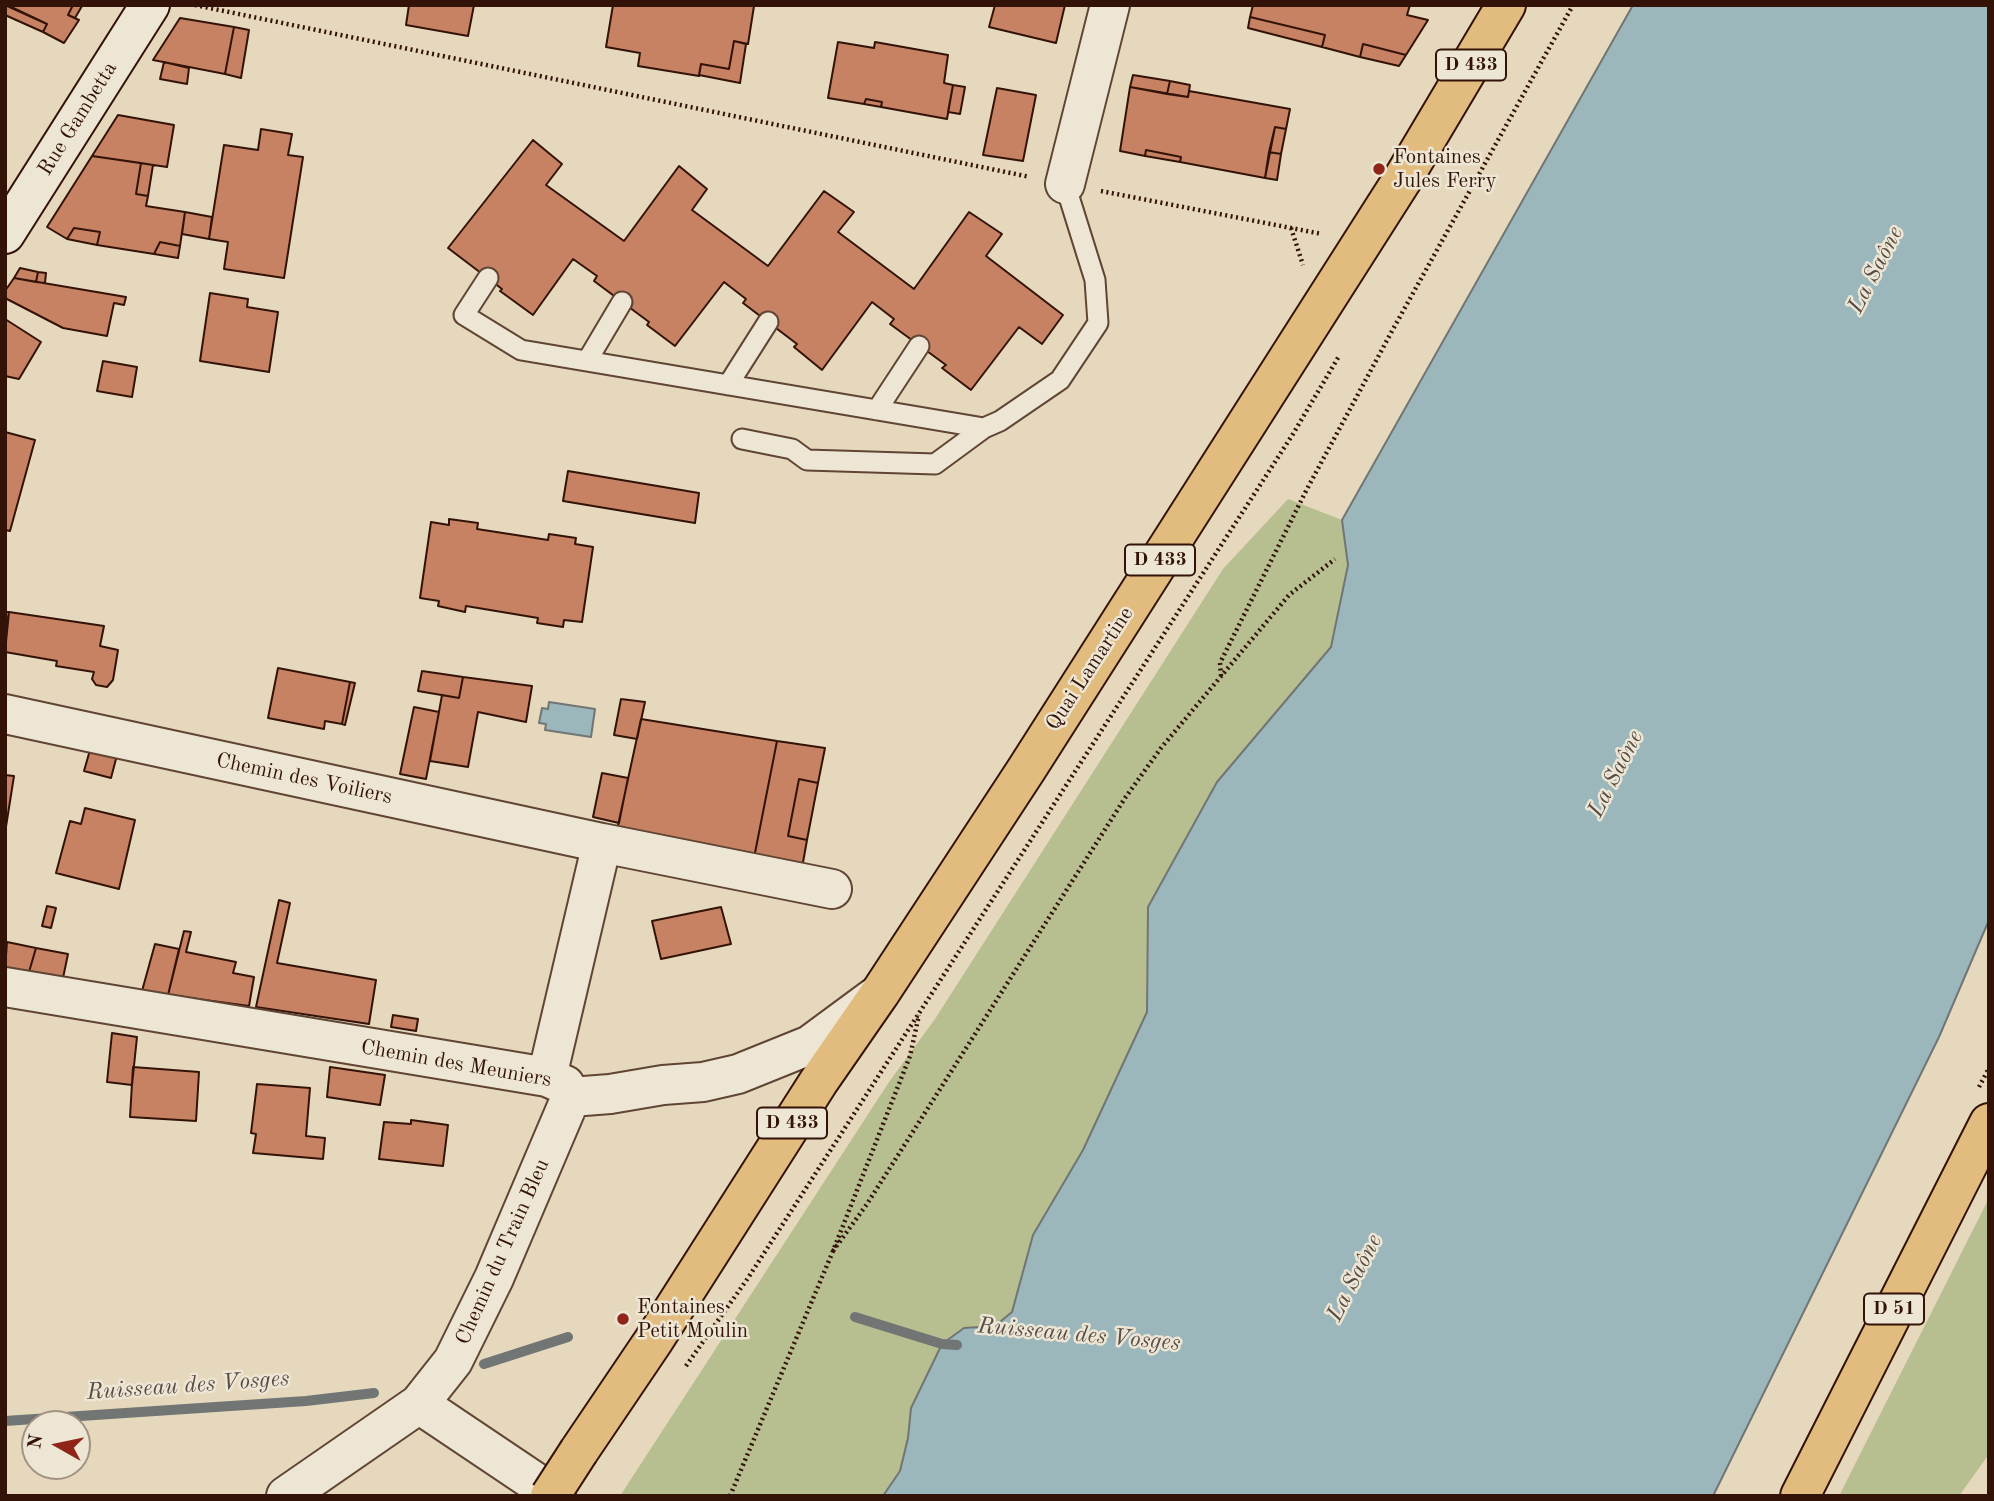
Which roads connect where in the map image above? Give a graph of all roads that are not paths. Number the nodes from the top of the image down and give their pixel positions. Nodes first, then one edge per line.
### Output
1 (150, 5) edge
2 (1110, 5) edge
3 (1506, 5) edge
4 (1065, 184) joint
5 (5, 234) edge
6 (488, 278) dead end
7 (622, 302) dead end
8 (768, 322) dead end
9 (919, 346) dead end
10 (587, 361) junction
11 (729, 385) junction
12 (877, 410) junction
13 (984, 428) junction
14 (742, 439) dead end
15 (5, 714) edge
16 (602, 843) junction
17 (832, 889) dead end
18 (5, 987) edge
19 (880, 993) junction
20 (559, 1087) junction
21 (1989, 1123) edge
22 (419, 1404) junction
23 (286, 1496) edge
24 (550, 1496) edge
25 (556, 1496) edge
26 (1800, 1496) edge

1 - 5 street, Rue Gambetta
2 - 4 street
3 - 19 main road, Quai Lamartine / D 433
4 - 13 lane
6 - 10 lane
7 - 10 lane
8 - 11 lane
9 - 12 lane
10 - 11 lane
11 - 12 lane
12 - 13 lane
13 - 14 lane
15 - 16 street, Chemin des Voiliers
16 - 17 street, Chemin des Voiliers
16 - 20 street
18 - 20 street, Chemin des Meuniers
19 - 20 street, Chemin des Meuniers
19 - 24 main road, Quai Lamartine / D 433, bridge
20 - 22 street, Chemin du Train Bleu
21 - 26 main road, D 51
22 - 23 street, Chemin du Train Bleu
22 - 25 street

